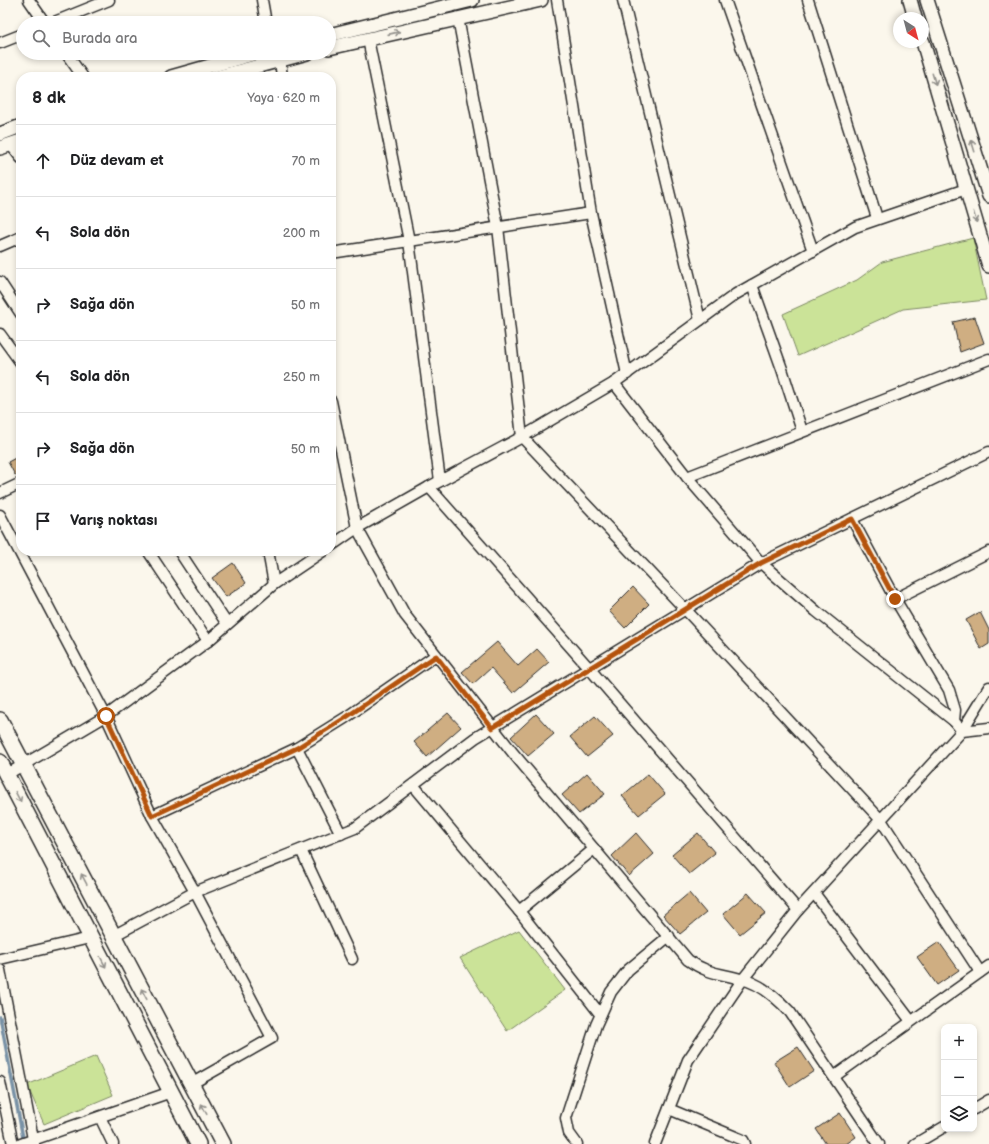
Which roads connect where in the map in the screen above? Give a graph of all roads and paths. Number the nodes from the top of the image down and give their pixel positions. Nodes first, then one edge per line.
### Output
1 (29, 0) edge
2 (109, 0) edge
3 (262, 0) edge
4 (472, 0) edge
5 (541, 0) edge
6 (557, 0) edge
7 (623, 0) edge
8 (725, 0) edge
9 (808, 0) edge
10 (910, 0) edge
11 (927, 0) edge
12 (913, 12) edge
13 (40, 16) edge
14 (69, 16) edge
15 (265, 16) edge
16 (458, 18) junction
17 (336, 33) edge
18 (16, 37) edge
19 (368, 38) junction
20 (0, 43) edge
21 (336, 46) edge
22 (925, 48) edge
23 (71, 60) edge
24 (231, 60) edge
25 (280, 60) joint
26 (79, 72) edge
27 (188, 72) edge
28 (236, 72) edge
29 (281, 72) edge
30 (16, 127) edge
31 (1, 131) edge
32 (985, 167) edge
33 (966, 189) junction
34 (989, 196) edge
35 (591, 213) junction
36 (877, 218) junction
37 (498, 227) junction
38 (16, 239) edge
39 (409, 241) junction
40 (0, 246) edge
41 (813, 251) junction
42 (336, 252) edge
43 (989, 266) edge
44 (0, 282) edge
45 (752, 286) junction
46 (16, 306) edge
47 (700, 320) junction
48 (0, 334) edge
49 (16, 356) edge
50 (989, 359) edge
51 (626, 374) junction
52 (614, 382) junction
53 (336, 425) edge
54 (802, 431) junction
55 (522, 437) junction
56 (989, 452) edge
57 (687, 477) junction
58 (440, 481) junction
59 (16, 485) edge
60 (429, 487) junction
61 (0, 493) edge
62 (0, 515) edge
63 (852, 519) junction
64 (357, 528) junction
65 (336, 543) edge
66 (16, 545) edge
67 (989, 552) edge
68 (22, 556) edge
69 (151, 556) edge
70 (182, 556) edge
71 (269, 556) edge
72 (316, 556) edge
73 (761, 563) junction
74 (274, 584) junction
75 (895, 599) junction
76 (685, 609) junction
77 (227, 624) junction
78 (208, 641) junction
79 (436, 656) junction
80 (589, 668) junction
81 (989, 687) edge
82 (106, 716) junction
83 (0, 720) edge
84 (954, 721) junction
85 (492, 728) junction
86 (989, 728) edge
87 (962, 731) junction
88 (297, 748) junction
89 (24, 766) junction
90 (3, 768) edge
91 (414, 786) junction
92 (152, 816) junction
93 (881, 820) junction
94 (341, 834) junction
95 (594, 849) junction
96 (301, 850) junction
97 (195, 892) junction
98 (814, 892) junction
99 (798, 910) junction
100 (519, 911) junction
101 (113, 936) junction
102 (669, 936) junction
103 (90, 938) junction
104 (0, 959) edge
105 (352, 959) dead end
106 (989, 966) edge
107 (0, 970) edge
108 (980, 972) junction
109 (743, 979) junction
110 (600, 1014) junction
111 (911, 1021) junction
112 (835, 1076) junction
113 (0, 1082) edge
114 (191, 1084) junction
115 (171, 1092) junction
116 (989, 1100) edge
117 (977, 1107) edge
118 (669, 1109) junction
119 (100, 1117) junction
120 (941, 1129) edge
121 (29, 1142) edge
122 (13, 1144) edge
123 (113, 1144) edge
124 (198, 1144) edge
125 (223, 1144) edge
126 (577, 1144) edge
127 (655, 1144) edge
128 (745, 1144) edge
129 (879, 1144) edge
130 (915, 1144) edge

1 - 13 street
2 - 14 street
3 - 15 street
4 - 17 street
5 - 16 street
6 - 35 street
7 - 47 street
8 - 41 street
9 - 36 street
10 - 12 street
32 -> 11 street
19 -> 16 street
16 - 37 street
18 - 20 street
19 - 21 street
19 - 39 street
22 -> 33 street
23 - 26 street
24 - 27 street
25 - 28 street
25 - 29 street
30 - 31 street
32 - 34 street
33 - 36 street
33 -> 43 street
35 - 37 street
35 - 51 street
36 - 41 street
37 - 39 street
37 - 55 street
38 - 40 street
39 - 42 street
39 - 58 street
41 - 45 street
44 - 46 street
45 - 47 street
45 - 54 street
47 - 51 street
48 - 49 street
50 - 54 street
51 - 52 street
52 - 55 street
52 - 57 street
53 - 64 street
54 - 57 street
55 - 58 street
55 - 76 street
56 - 63 street
57 - 73 street
58 - 60 street
59 - 61 street
60 - 64 street
60 - 80 street
62 - 66 street
63 - 73 street
63 - 75 street
64 - 65 street
64 - 79 street
67 - 75 street
68 - 82 street
69 - 78 street
70 - 77 street
71 - 74 street
72 - 74 street
73 - 76 street
73 - 84 street
74 - 77 street
75 - 84 street
76 - 80 street
76 - 93 street
77 - 78 street
78 - 82 street
79 - 85 street
79 - 88 street
80 - 85 street
80 - 99 street
81 - 87 street
82 - 89 street
82 - 92 street
83 - 89 main road
84 - 87 street
85 - 91 street
85 - 95 street
86 - 87 street
87 - 93 street
88 - 92 street
88 - 94 street
89 - 90 street
101 -> 89 main road
90 -> 103 main road
91 - 94 street
91 - 100 street
92 - 97 street
93 - 98 street
93 - 108 street
94 - 96 street
95 - 100 street
95 - 102 street
96 - 97 street
96 - 105 street
97 - 101 street
97 - 114 street
98 - 99 street
98 - 111 street
99 - 109 street
100 - 110 street
114 -> 101 main road
102 - 109 street
102 - 110 street
103 - 104 street
103 -> 115 main road
106 - 108 street
107 - 121 street
108 - 111 street
109 - 112 street
109 - 118 street
110 - 126 street
111 - 112 street
112 - 129 street
113 - 122 street
125 -> 114 main road
115 - 119 street
115 - 124 main road
116 - 117 street
118 - 127 street
118 - 128 street
119 - 121 street
119 - 123 street
120 - 130 street

